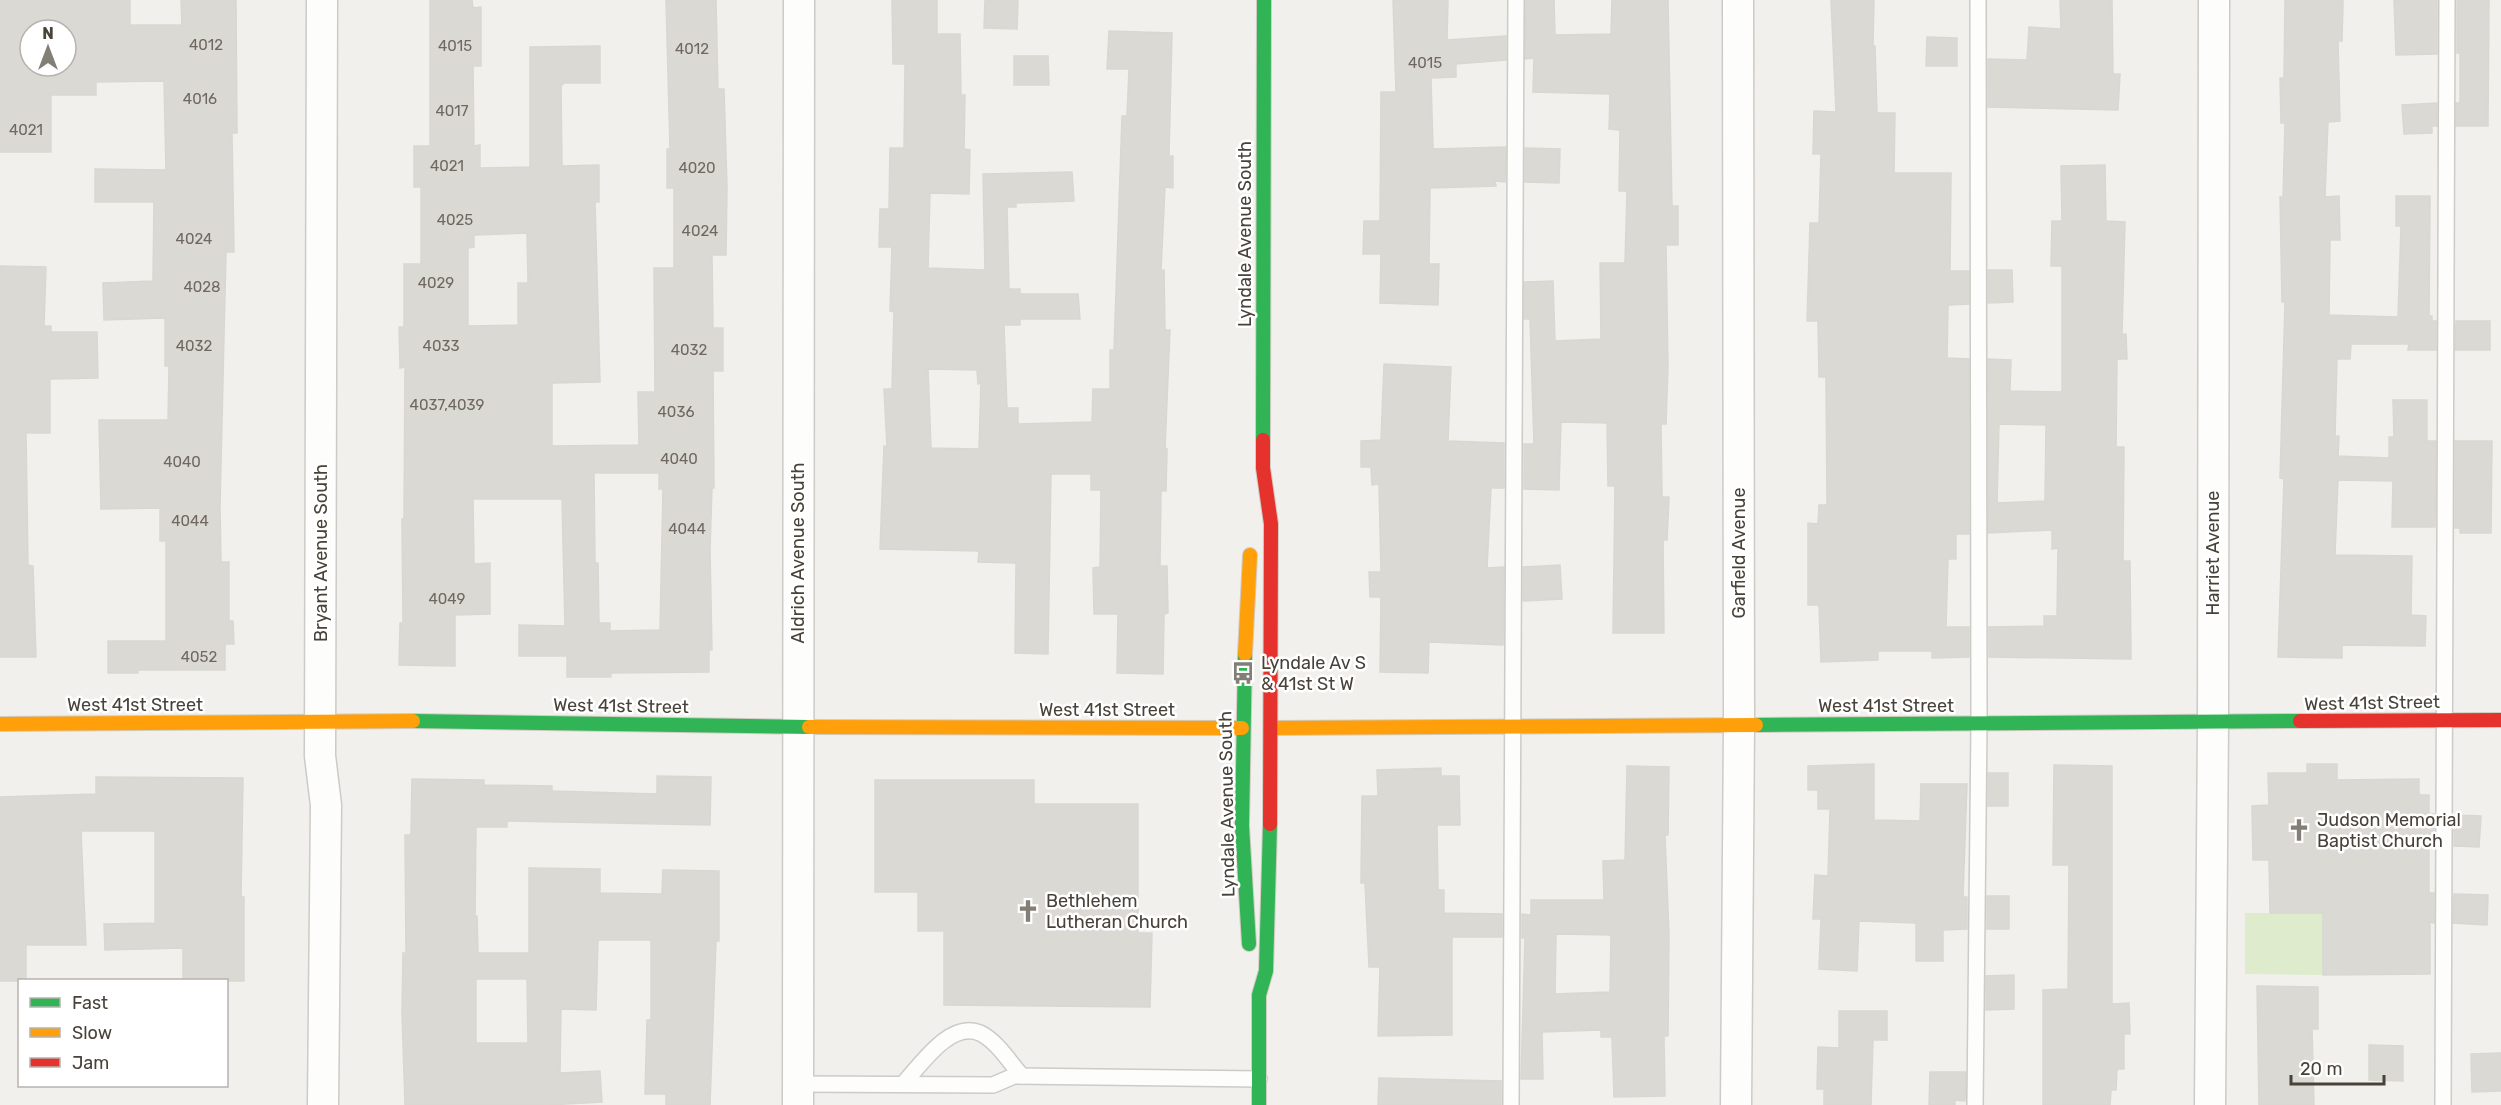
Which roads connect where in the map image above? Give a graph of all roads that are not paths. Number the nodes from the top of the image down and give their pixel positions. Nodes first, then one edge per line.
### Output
1 (322, 0) edge
2 (799, 0) edge
3 (1264, 0) edge
4 (1516, 0) edge
5 (1738, 0) edge
6 (1978, 0) edge
7 (2214, 0) edge
8 (2447, 0) edge
9 (1263, 468) junction
10 (1253, 511) dead end
11 (1250, 545) dead end
12 (2501, 720) edge
13 (2445, 721) junction
14 (320, 722) junction
15 (2213, 723) junction
16 (0, 724) edge
17 (1979, 724) junction
18 (1739, 725) junction
19 (798, 726) junction
20 (1514, 726) junction
21 (1242, 728) junction
22 (1272, 728) junction
23 (1259, 995) junction
24 (1022, 1076) junction
25 (1259, 1079) junction
26 (903, 1084) junction
27 (798, 1094) edge
28 (323, 1105) edge
29 (1259, 1105) edge
30 (1511, 1105) edge
31 (1736, 1105) edge
32 (1975, 1105) edge
33 (2210, 1105) edge
34 (2443, 1105) edge

1 - 14 street, Bryant Avenue South
2 - 19 street, Aldrich Avenue South
3 - 9 street, Lyndale Avenue South
4 - 20 lane
5 - 18 street, Garfield Avenue
6 - 17 lane
7 - 15 street, Harriet Avenue
8 - 13 lane
9 - 10 street, Lyndale Avenue South
9 - 22 street, Lyndale Avenue South
11 - 21 street, Lyndale Avenue South
12 - 13 street, West 41st Street
13 - 15 street, West 41st Street
13 - 34 lane
14 - 16 street, West 41st Street
14 - 19 street, West 41st Street
14 - 28 street, Bryant Avenue South
15 - 17 street, West 41st Street
15 - 33 street, Harriet Avenue
17 - 18 street, West 41st Street
17 - 32 lane
18 - 20 street, West 41st Street
18 - 31 street, Garfield Avenue
19 - 21 street, West 41st Street
19 - 27 street, Aldrich Avenue South
20 - 22 street, West 41st Street
20 - 30 lane
21 - 23 street, Lyndale Avenue South
22 - 23 street, Lyndale Avenue South
23 - 25 street, Lyndale Avenue South
24 - 25 lane
24 - 26 lane
24 - 26 lane
25 - 29 street, Lyndale Avenue South
26 - 27 lane

